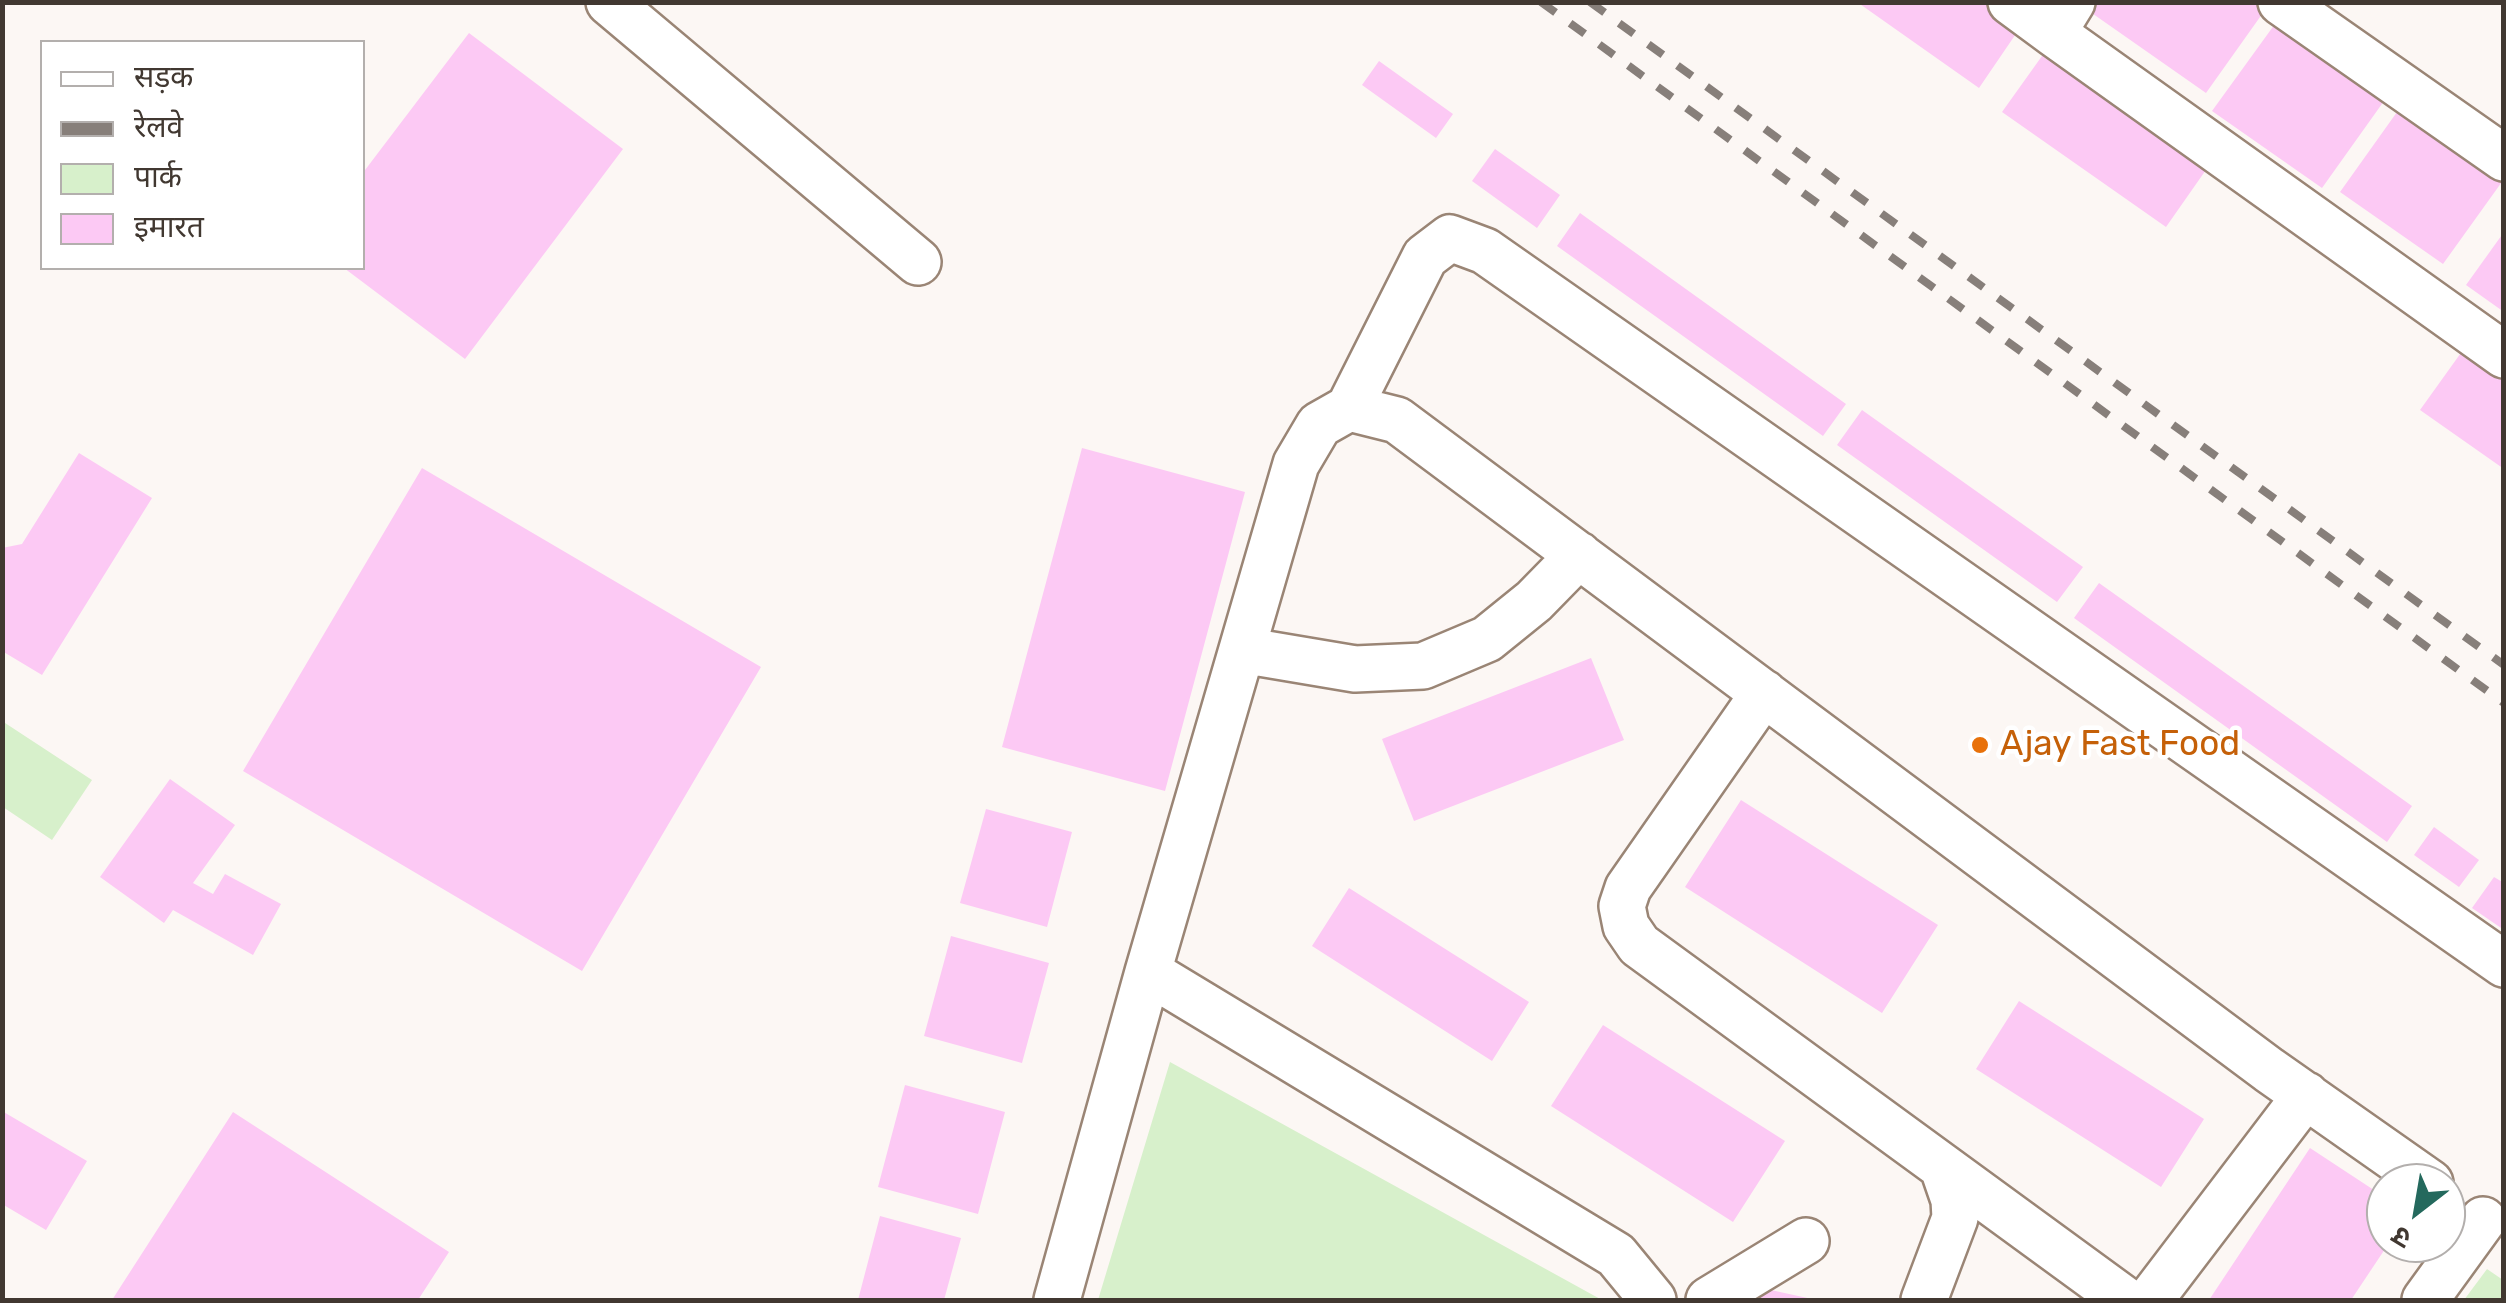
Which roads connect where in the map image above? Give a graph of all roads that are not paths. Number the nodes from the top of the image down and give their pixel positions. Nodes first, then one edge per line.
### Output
1 (610, 2) edge
2 (2012, 2) edge
3 (2281, 2) edge
4 (2062, 18) edge
5 (2504, 158) edge
6 (918, 262) dead end
7 (2504, 355) edge
8 (1350, 408) junction
9 (1579, 555) junction
10 (1242, 650) junction
11 (1764, 694) junction
12 (2504, 964) edge
13 (1148, 972) junction
14 (2306, 1096) junction
15 (2401, 1163) edge
16 (1943, 1168) junction
17 (2466, 1208) edge
18 (2493, 1227) edge
19 (1806, 1241) dead end
20 (1057, 1300) edge
21 (1653, 1300) edge
22 (1709, 1300) edge
23 (1924, 1300) edge
24 (2124, 1300) edge
25 (2150, 1300) edge
26 (2426, 1300) edge

1 - 6 street
2 - 4 street
3 - 5 street
4 - 7 street
8 - 9 street
8 - 10 street
8 - 12 street
9 - 10 street
9 - 11 street
10 - 13 street
11 - 14 street
11 - 16 street
13 - 20 street
13 - 21 street
14 - 15 street
14 - 25 street
16 - 23 street
16 - 24 street
17 - 18 street
18 - 26 street
19 - 22 street

